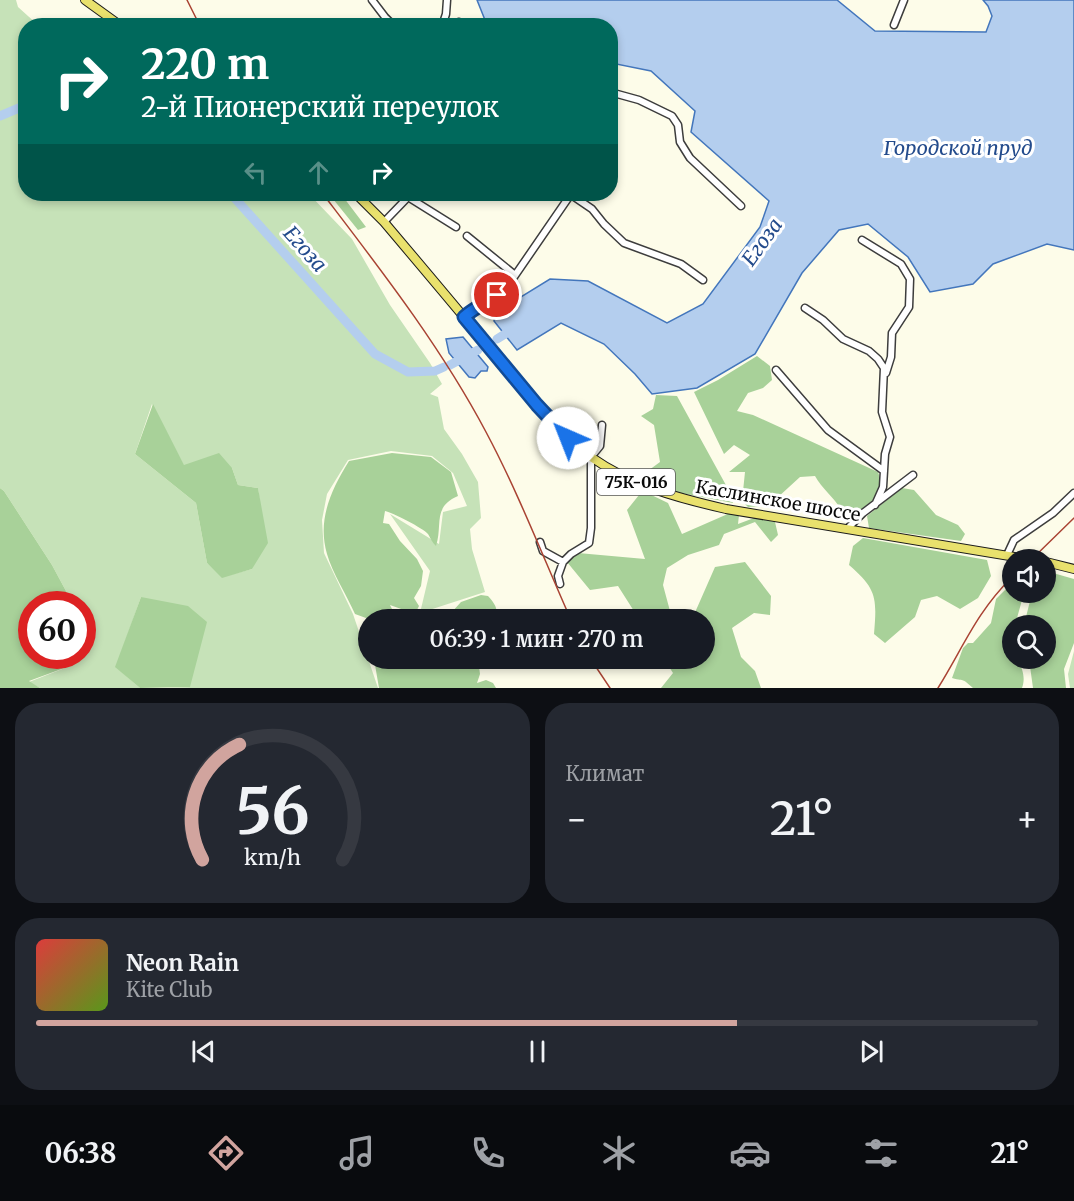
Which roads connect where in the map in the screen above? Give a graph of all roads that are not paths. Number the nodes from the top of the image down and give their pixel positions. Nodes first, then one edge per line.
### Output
1 (86, 0) edge
2 (372, 0) edge
3 (447, 0) edge
4 (904, 0) edge
5 (110, 18) edge
6 (386, 18) edge
7 (445, 18) edge
8 (894, 25) dead end
9 (618, 94) edge
10 (363, 201) edge
11 (404, 201) edge
12 (419, 201) edge
13 (566, 201) edge
14 (581, 201) edge
15 (741, 206) dead end
16 (384, 222) junction
17 (456, 227) dead end
18 (467, 236) dead end
19 (862, 240) dead end
20 (515, 274) junction
21 (703, 279) dead end
22 (805, 308) dead end
23 (464, 317) junction
24 (776, 370) dead end
25 (885, 377) junction
26 (602, 424) dead end
27 (591, 457) junction
28 (884, 471) junction
29 (913, 475) dead end
30 (1074, 493) edge
31 (875, 505) junction
32 (848, 528) junction
33 (540, 542) dead end
34 (1010, 549) edge
35 (1002, 554) edge
36 (563, 562) junction
37 (1056, 564) edge
38 (1074, 569) edge
39 (560, 584) dead end

1 - 5 main road
2 - 6 street
3 - 7 street
4 - 8 street
9 - 15 street
10 - 16 main road, Каслинское шоссе / 75К-016
11 - 16 street
12 - 17 street
13 - 20 street
14 - 21 street
16 - 23 main road, Каслинское шоссе / 75К-016
18 - 20 street
19 - 25 street
20 - 23 street
22 - 25 street
23 - 27 main road, Каслинское шоссе / 75К-016
24 - 28 street
25 - 28 street
26 - 27 street
27 - 32 main road, Каслинское шоссе / 75К-016
27 - 36 street
28 - 31 street
29 - 31 street
30 - 34 street
31 - 32 street
32 - 35 main road, Каслинское шоссе / 75К-016
33 - 36 street
36 - 39 street
37 - 38 main road

